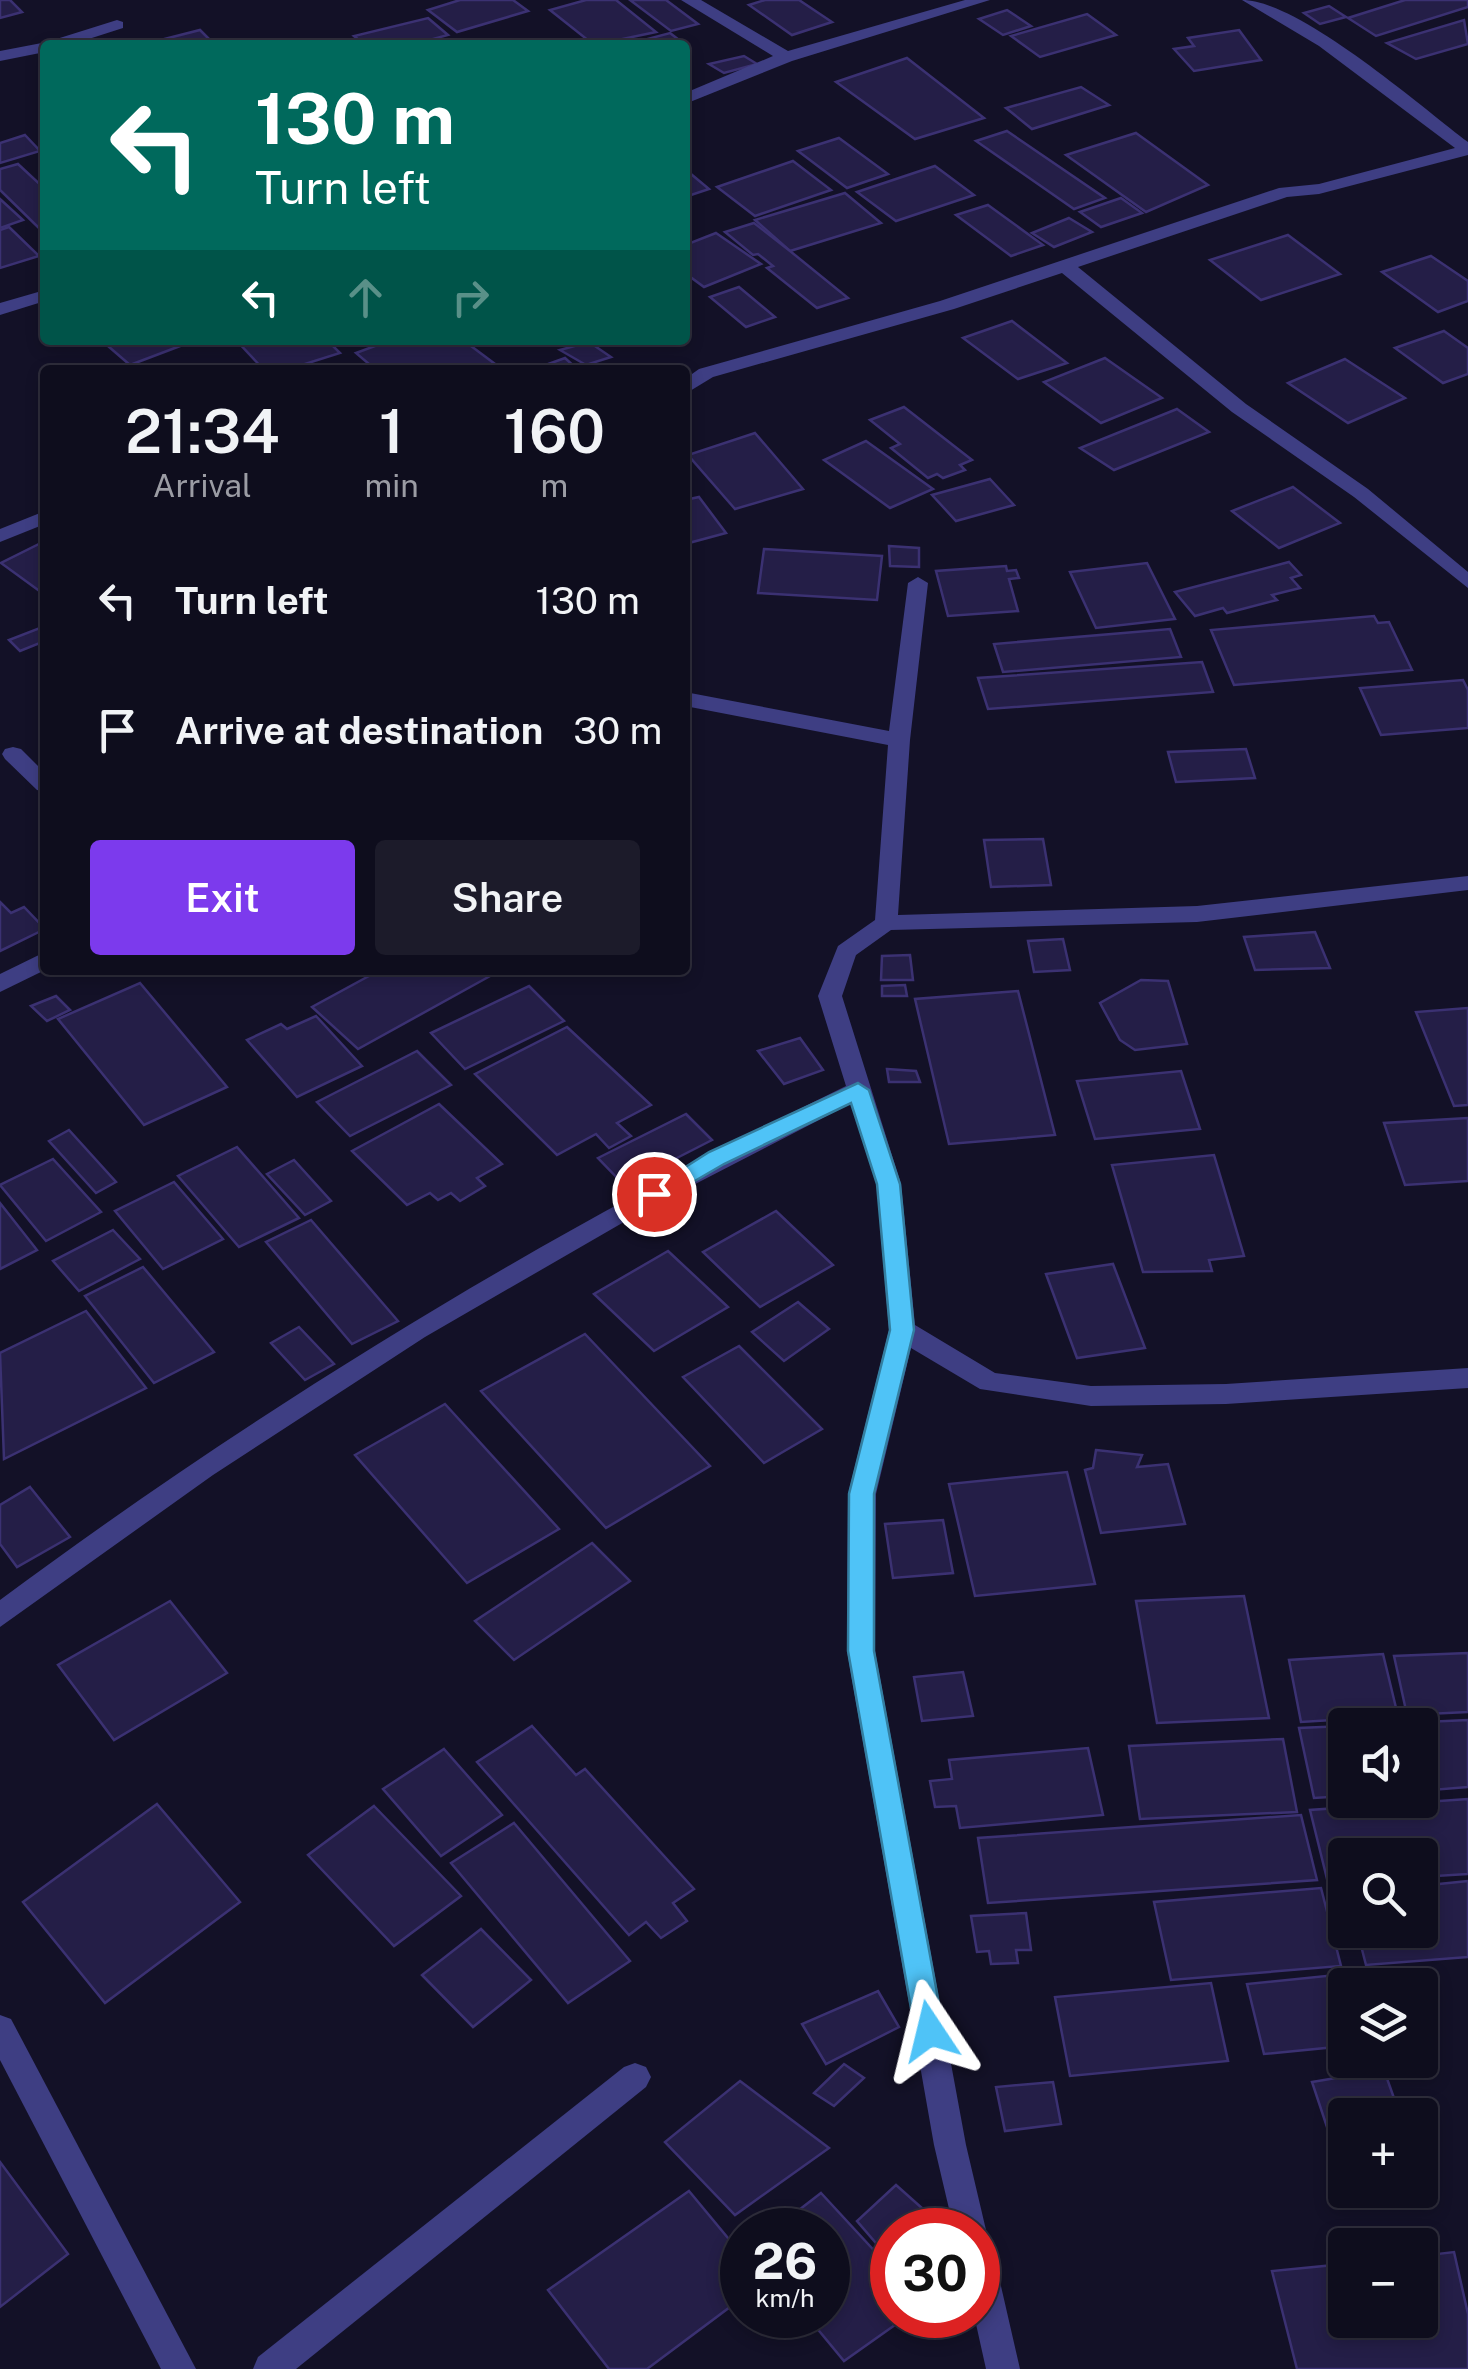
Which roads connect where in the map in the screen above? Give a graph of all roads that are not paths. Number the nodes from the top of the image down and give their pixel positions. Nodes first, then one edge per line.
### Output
1 (689, 0) edge
2 (982, 0) edge
3 (1250, 0) edge
4 (117, 25) dead end
5 (69, 40) edge
6 (40, 48) edge
7 (0, 56) edge
8 (786, 57) junction
9 (690, 97) edge
10 (1064, 266) junction
11 (40, 297) edge
12 (0, 309) edge
13 (690, 384) edge
14 (40, 519) edge
15 (0, 536) edge
16 (1468, 582) edge
17 (918, 583) dead end
18 (690, 700) edge
19 (899, 740) junction
20 (13, 754) dead end
21 (40, 780) edge
22 (1468, 883) edge
23 (886, 923) junction
24 (40, 963) edge
25 (0, 984) edge
26 (858, 1090) junction
27 (902, 1330) junction
28 (1468, 1378) edge
29 (0, 1616) edge
30 (0, 2029) edge
31 (635, 2078) dead end
32 (965, 2208) edge
33 (996, 2338) edge
34 (179, 2369) edge
35 (270, 2369) edge
36 (1003, 2369) edge

1 - 8 street
2 - 8 street
3 - 10 street
4 - 5 street
6 - 7 street
8 - 9 street
10 - 13 street
10 - 16 street
11 - 12 street
14 - 15 street
17 - 19 street
18 - 19 street
19 - 23 street
20 - 21 street
22 - 23 street
23 - 26 street
24 - 25 street
26 - 27 street
26 - 29 street
27 - 28 street
27 - 32 street
30 - 34 street
31 - 35 street
33 - 36 street

